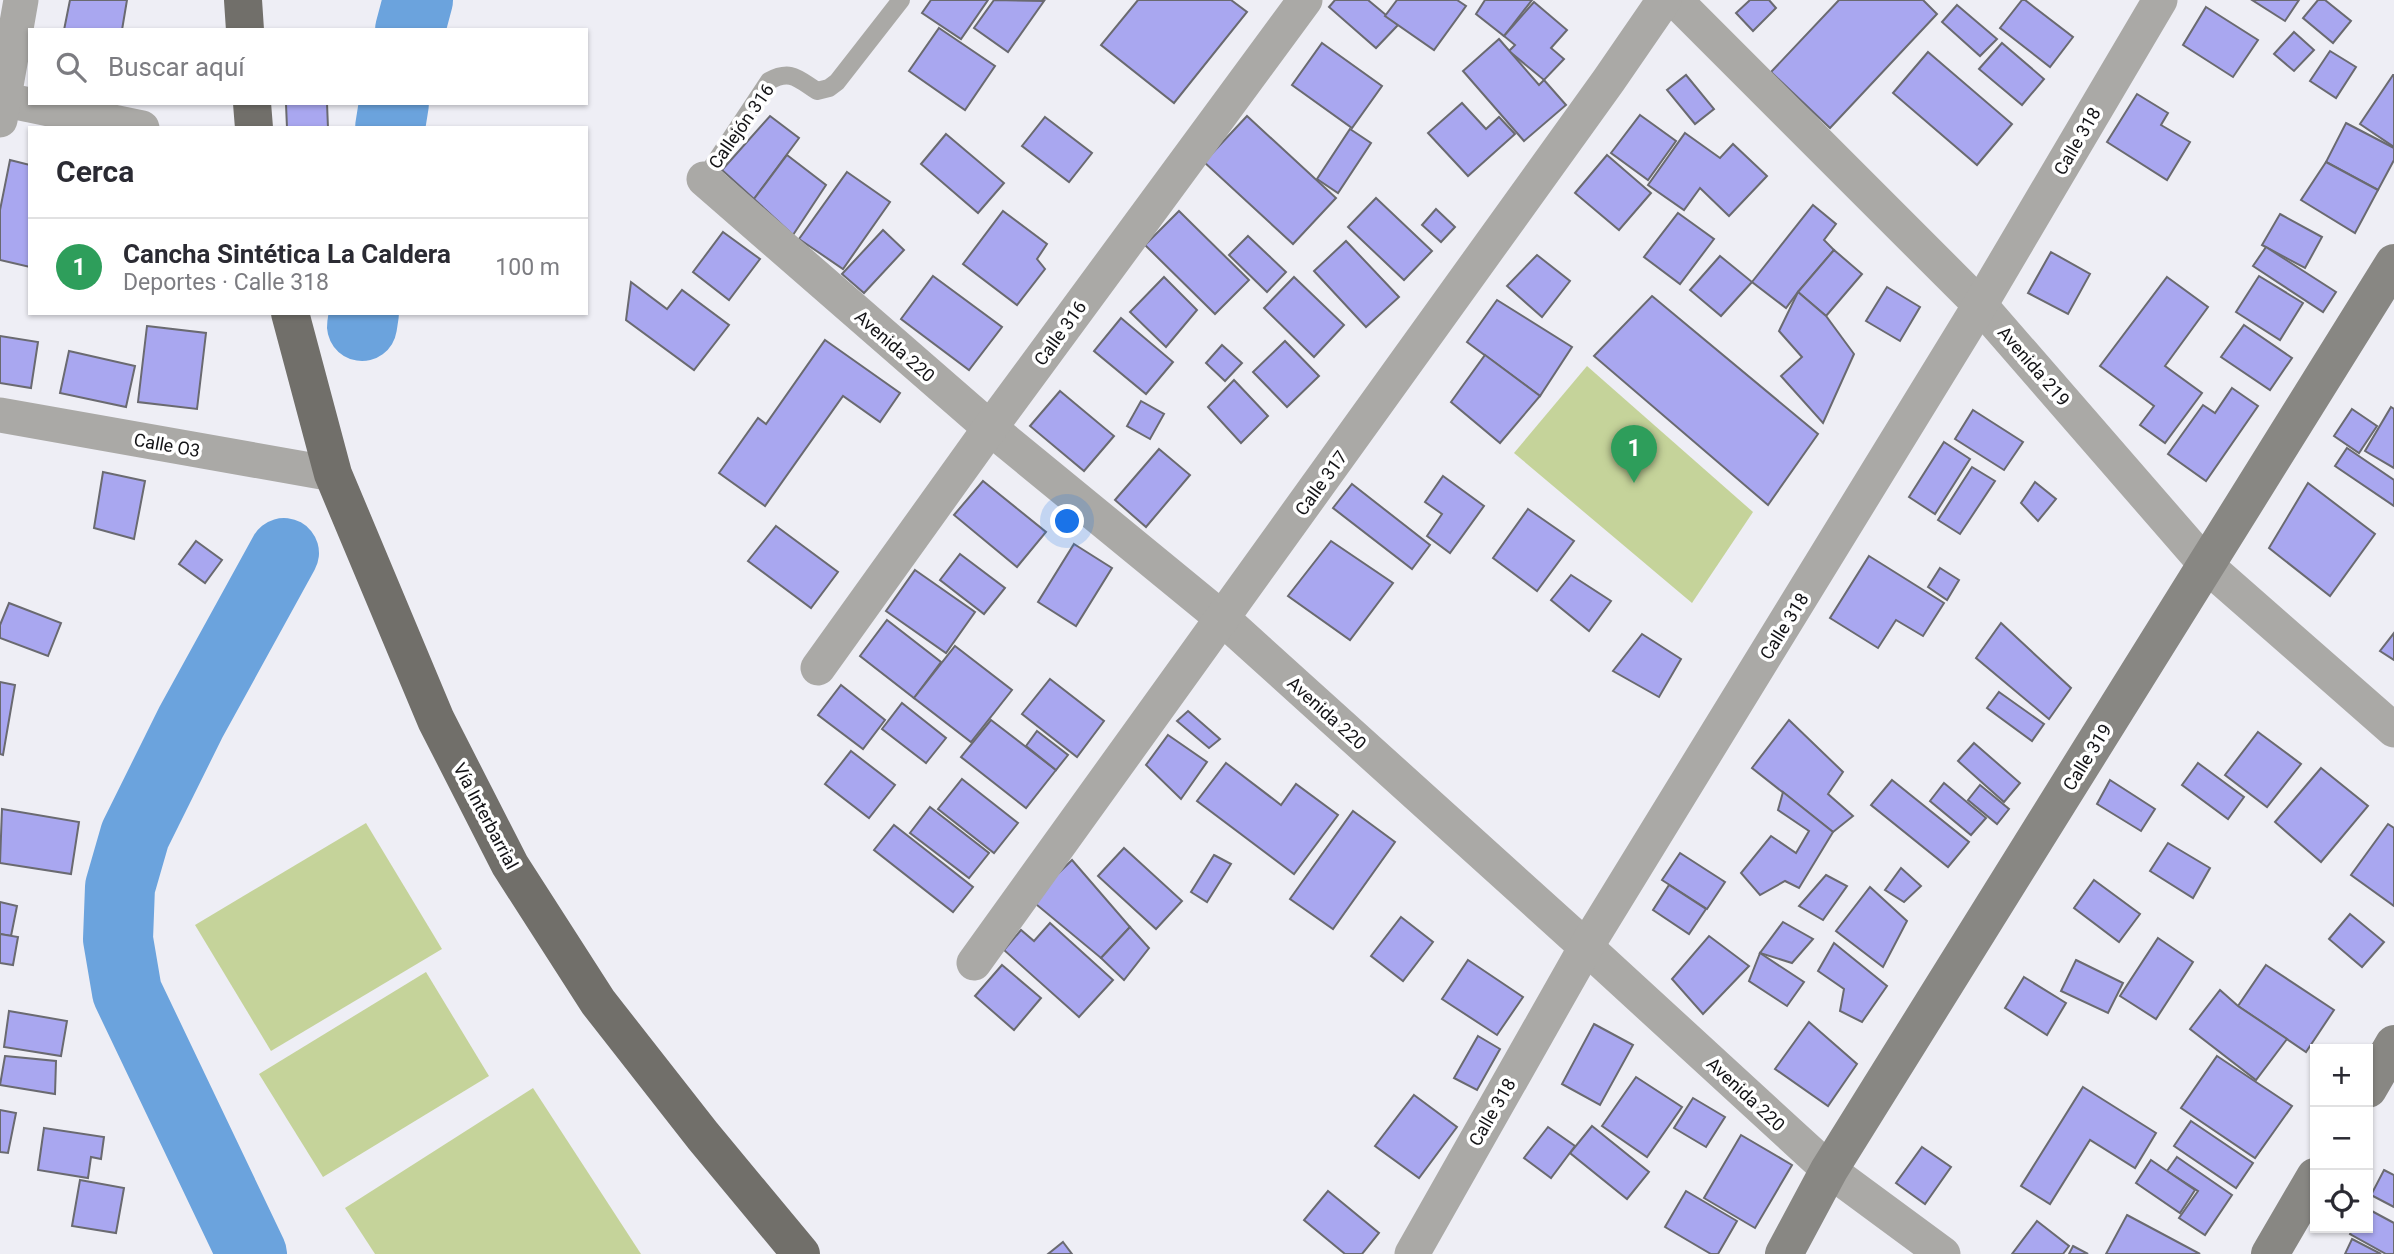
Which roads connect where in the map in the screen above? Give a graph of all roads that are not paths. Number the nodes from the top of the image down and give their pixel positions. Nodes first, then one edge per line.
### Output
1 (21, 0) edge
2 (243, 0) edge
3 (901, 0) edge
4 (1305, 0) edge
5 (1664, 0) edge
6 (1675, 0) edge
7 (2160, 0) edge
8 (245, 28) edge
9 (252, 105) edge
10 (1, 106) edge
11 (129, 126) edge
12 (254, 126) edge
13 (704, 179) joint
14 (2394, 263) edge
15 (1980, 305) junction
16 (290, 315) edge
17 (0, 415) edge
18 (990, 428) junction
19 (333, 474) junction
20 (2207, 566) junction
21 (1223, 620) junction
22 (818, 668) dead end
23 (2394, 730) edge
24 (1586, 947) junction
25 (974, 963) dead end
26 (2394, 1044) edge
27 (2373, 1080) edge
28 (1829, 1170) junction
29 (2310, 1186) edge
30 (801, 1254) edge
31 (1412, 1254) edge
32 (1784, 1254) edge
33 (1943, 1254) edge
34 (2270, 1254) edge

1 - 10 street
2 - 8 main road
3 - 13 lane, Callejón 316
4 - 18 street, Calle 316
5 - 21 street, Calle 317
6 - 15 street, Avenida 219
7 - 15 street, Calle 318
9 - 12 main road
10 - 11 street
13 - 18 street, Avenida 220
14 - 20 street, Calle 319
15 - 20 street, Avenida 219
15 - 24 street, Calle 318
16 - 19 main road, Vía Interbarrial
17 - 19 street, Calle O3
18 - 21 street, Avenida 220
18 - 22 street, Calle 316
19 - 30 main road, Vía Interbarrial
20 - 23 street, Avenida 219
20 - 28 street, Calle 319
21 - 24 street, Avenida 220
21 - 25 street, Calle 317
24 - 28 street, Avenida 220
24 - 31 street, Calle 318
26 - 27 street
28 - 32 street, Calle 319
28 - 33 street, Avenida 220
29 - 34 street

